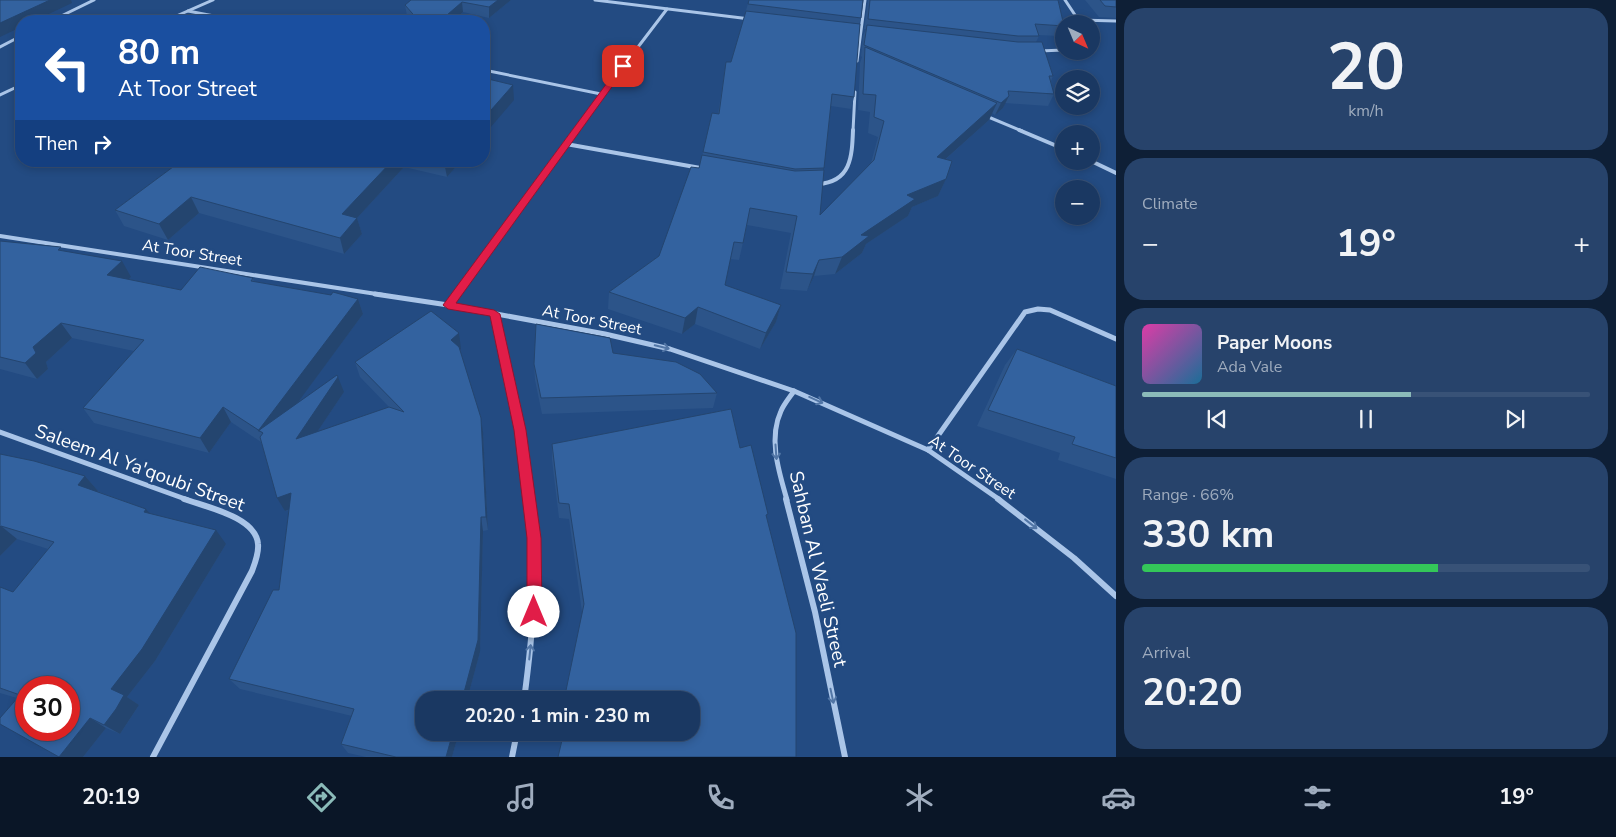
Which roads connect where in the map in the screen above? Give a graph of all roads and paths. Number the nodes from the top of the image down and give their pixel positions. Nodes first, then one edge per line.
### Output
1 (94, 0) edge
2 (213, 0) edge
3 (595, 0) edge
4 (865, 0) edge
5 (1065, 0) edge
6 (667, 9) junction
7 (188, 11) junction
8 (63, 15) edge
9 (179, 15) edge
10 (209, 15) edge
11 (1075, 15) edge
12 (754, 20) edge
13 (1100, 21) edge
14 (1116, 21) edge
15 (852, 31) edge
16 (862, 32) junction
17 (15, 39) edge
18 (0, 47) edge
19 (1055, 50) edge
20 (1037, 51) edge
21 (857, 58) junction
22 (865, 62) edge
23 (856, 68) edge
24 (490, 71) edge
25 (15, 88) edge
26 (855, 88) edge
27 (602, 94) junction
28 (0, 95) edge
29 (980, 113) edge
30 (566, 144) junction
31 (1055, 145) edge
32 (1100, 165) edge
33 (713, 170) edge
34 (1116, 173) edge
35 (813, 184) edge
36 (0, 236) edge
37 (448, 305) junction
38 (494, 314) junction
39 (1116, 339) edge
40 (794, 391) junction
41 (0, 432) edge
42 (928, 450) junction
43 (1116, 596) edge
44 (525, 691) edge
45 (515, 741) edge
46 (153, 757) edge
47 (512, 757) edge
48 (845, 757) edge

1 - 8 street
2 - 7 street
3 - 6 street
4 - 16 street
5 - 11 street
6 - 12 street
6 - 27 street
7 - 9 street
7 - 10 street
13 - 14 street
15 - 16 street
16 - 21 street
17 - 18 street
19 - 20 street
21 - 22 street
21 - 23 street
24 - 27 street
25 - 28 street
26 - 35 street
27 - 30 street
29 - 31 street
30 - 33 street
30 - 37 street
32 - 34 street
36 - 37 street, At Toor Street
37 - 38 street, At Toor Street
38 -> 40 street, At Toor Street
44 -> 38 street
39 - 42 street
40 -> 42 street, At Toor Street
40 -> 48 street, Sahban Al Waeli Street
41 - 46 street, Saleem Al Ya'qoubi Street
42 -> 43 street, At Toor Street
45 - 47 street

